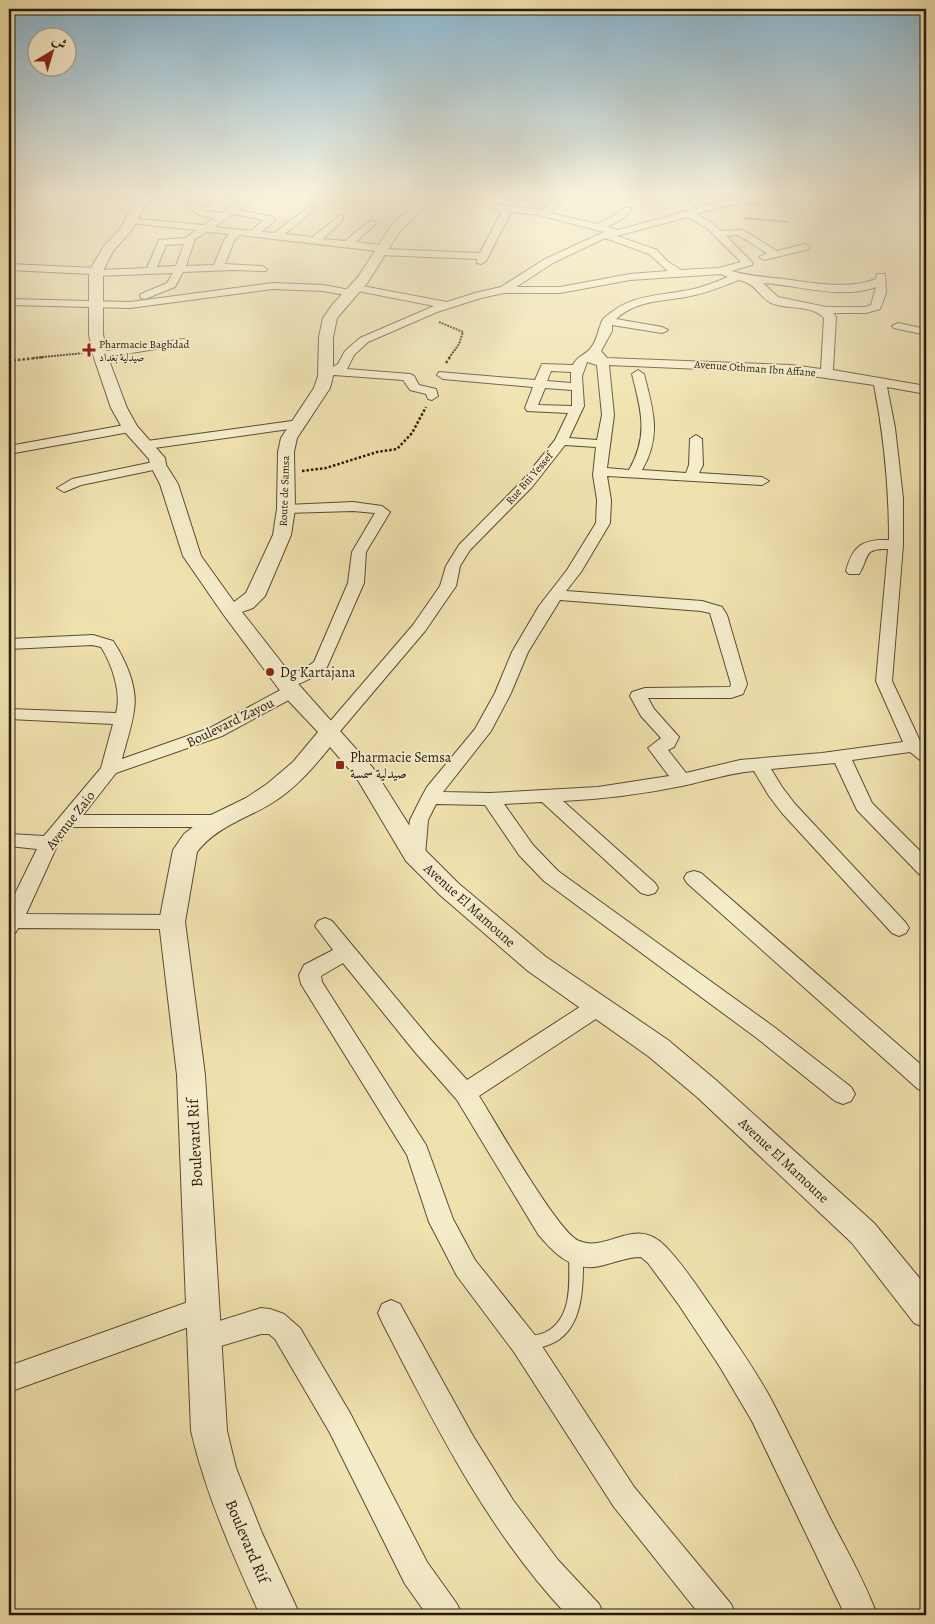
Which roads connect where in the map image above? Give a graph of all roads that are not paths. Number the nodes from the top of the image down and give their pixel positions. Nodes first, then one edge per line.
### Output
1 (49, 269) edge
2 (98, 269) edge
3 (180, 269) junction
4 (188, 269) edge
5 (253, 269) edge
6 (262, 269) dead end
7 (371, 269) edge
8 (537, 269) edge
9 (671, 269) edge
10 (729, 269) edge
11 (151, 270) joint
12 (720, 271) junction
13 (96, 272) junction
14 (679, 274) junction
15 (736, 277) junction
16 (753, 280) junction
17 (504, 290) junction
18 (354, 291) junction
19 (140, 298) dead end
20 (9, 302) edge
21 (95, 304) junction
22 (447, 305) junction
23 (824, 310) junction
24 (607, 321) junction
25 (898, 326) dead end
26 (662, 330) dead end
27 (926, 332) edge
28 (183, 342) dead end
29 (100, 353) junction
30 (599, 356) junction
31 (579, 365) junction
32 (330, 373) junction
33 (827, 373) junction
34 (638, 374) dead end
35 (442, 375) dead end
36 (880, 382) junction
37 (541, 385) junction
38 (578, 387) junction
39 (926, 390) edge
40 (432, 396) dead end
41 (575, 410) junction
42 (299, 424) junction
43 (130, 428) junction
44 (696, 439) dead end
45 (560, 440) junction
46 (603, 444) junction
47 (147, 446) junction
48 (9, 450) edge
49 (158, 465) junction
50 (600, 472) junction
51 (634, 473) junction
52 (691, 476) junction
53 (762, 481) dead end
54 (64, 488) dead end
55 (286, 509) junction
56 (896, 544) junction
57 (854, 571) dead end
58 (555, 596) junction
59 (230, 610) junction
60 (9, 644) edge
61 (288, 687) junction
62 (9, 714) edge
63 (123, 719) junction
64 (330, 732) junction
65 (920, 751) edge
66 (841, 756) junction
67 (760, 764) junction
68 (110, 769) junction
69 (682, 780) junction
70 (545, 795) junction
71 (430, 798) junction
72 (490, 799) junction
73 (66, 821) junction
74 (216, 821) junction
75 (9, 840) edge
76 (49, 843) junction
77 (415, 855) junction
78 (926, 868) edge
79 (694, 878) dead end
80 (648, 888) dead end
81 (172, 922) junction
82 (10, 924) edge
83 (326, 926) dead end
84 (899, 928) dead end
85 (346, 952) junction
86 (597, 1007) junction
87 (926, 1082) edge
88 (465, 1093) junction
89 (843, 1094) dead end
90 (576, 1253) junction
91 (926, 1312) edge
92 (391, 1313) dead end
93 (203, 1324) junction
94 (524, 1343) junction
95 (9, 1379) edge
96 (280, 1615) edge
97 (446, 1615) edge
98 (588, 1615) edge
99 (720, 1615) edge
100 (861, 1615) edge

1 - 13 street
2 - 13 street
3 - 4 street
3 - 11 street
3 - 19 street
5 - 6 street
7 - 18 street, Route de Samsa
8 - 17 street
9 - 14 street
10 - 12 street
11 - 13 street
12 - 14 street
12 - 15 street
13 - 21 street, Avenue El Mamoune
14 - 17 street
15 - 16 street
15 - 24 street
16 - 23 street
16 - 23 street
17 - 22 street
18 - 21 street
18 - 22 street
18 - 32 street, Route de Samsa
20 - 21 street
21 - 29 street, Avenue El Mamoune
22 - 32 street
23 - 33 street
24 - 26 street
24 - 30 street
25 - 27 street
28 - 29 street
29 - 43 street, Avenue El Mamoune
30 - 31 street
30 - 33 street, Avenue Othman Ibn Affane
30 - 46 street
31 - 37 street
31 - 38 street, Rue Bni Yessef
32 - 40 street
32 - 42 street, Route de Samsa
33 - 36 street, Avenue Othman Ibn Affane
34 - 51 street
35 - 37 street
36 - 39 street, Avenue Othman Ibn Affane
36 - 56 street
37 - 38 street
37 - 41 street
38 - 41 street, Rue Bni Yessef
41 - 45 street, Rue Bni Yessef
42 - 47 street
42 - 55 street, Route de Samsa
43 - 47 street, Avenue El Mamoune
43 - 48 street
44 - 52 street
45 - 46 street
45 - 64 street, Rue Bni Yessef
46 - 50 street
47 - 49 street, Avenue El Mamoune
49 - 54 street
49 - 59 street, Avenue El Mamoune
50 - 51 street
50 - 58 street
51 - 52 street
52 - 53 street
55 - 59 street, Route de Samsa
55 - 61 street, Boulevard Zayou
56 - 57 street
56 - 65 street
58 - 69 street
58 - 71 street
59 - 61 street, Avenue El Mamoune
60 - 63 street
61 - 64 street, Avenue El Mamoune
61 - 68 street, Boulevard Zayou
62 - 63 street
63 - 68 street
64 - 74 street, Boulevard Rif
64 - 77 street, Avenue El Mamoune
65 - 66 street
66 - 67 street
66 - 78 street
67 - 69 street
67 - 84 street
68 - 73 street, Avenue Zaio
69 - 70 street
70 - 72 street
70 - 80 street
71 - 72 street
71 - 77 street
72 - 89 street
73 - 74 street
73 - 76 street, Avenue Zaio
74 - 81 street, Boulevard Rif
75 - 76 street
76 - 82 street, Avenue Zaio
77 - 86 street, Avenue El Mamoune
79 - 87 street
81 - 82 street
81 - 93 street, Boulevard Rif
83 - 85 street
85 - 88 street
85 - 94 street
86 - 88 street
86 - 91 street, Avenue El Mamoune
88 - 90 street
90 - 94 lane
90 - 100 street
92 - 98 street
93 - 95 street
93 - 96 street, Boulevard Rif
93 - 97 street
94 - 99 street

